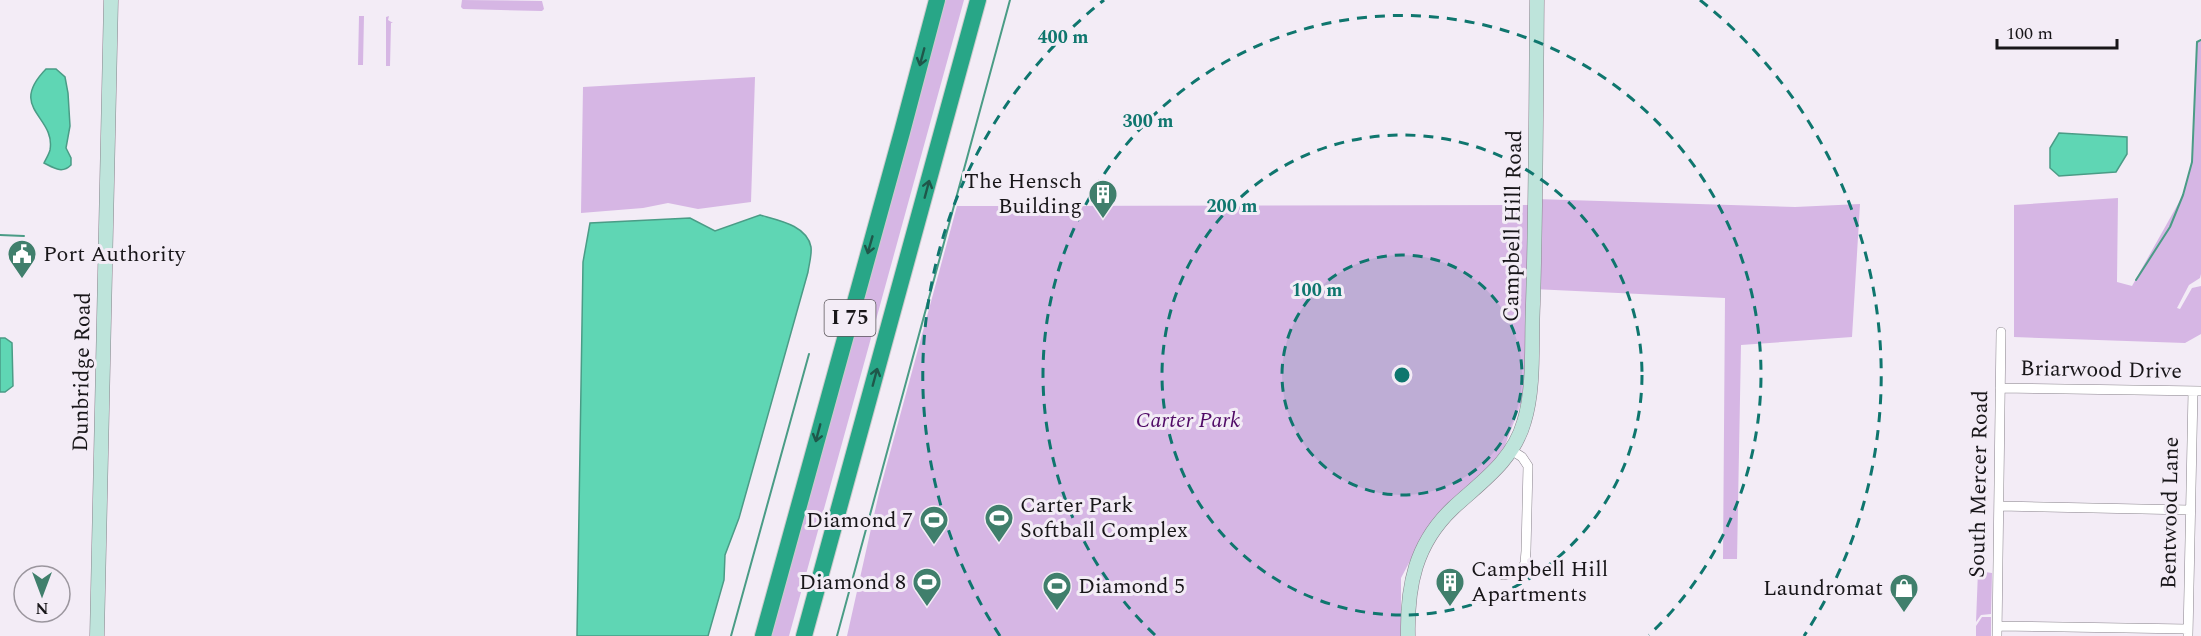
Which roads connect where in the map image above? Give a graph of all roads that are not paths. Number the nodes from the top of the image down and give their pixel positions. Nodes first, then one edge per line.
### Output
1 (111, 0) edge
2 (937, 0) edge
3 (978, 0) edge
4 (1537, 0) edge
5 (2001, 332) dead end
6 (2000, 388) junction
7 (2197, 391) edge
8 (1511, 450) junction
9 (2000, 506) junction
10 (2190, 510) junction
11 (1503, 575) dead end
12 (1997, 631) edge
13 (2188, 633) edge
14 (97, 636) edge
15 (763, 636) edge
16 (804, 636) edge
17 (1408, 636) edge

1 - 14 main road, Dunbridge Road
2 -> 15 highway, I 75
16 -> 3 highway, I 75
4 - 8 main road, Campbell Hill Road
5 - 6 street, South Mercer Road
6 - 7 street, Briarwood Drive
6 - 9 street, South Mercer Road
7 - 10 street, Bentwood Lane
8 - 11 street
8 - 17 main road, Campbell Hill Road
9 - 10 street
9 - 12 street, South Mercer Road
10 - 13 street, Bentwood Lane
12 - 13 street

